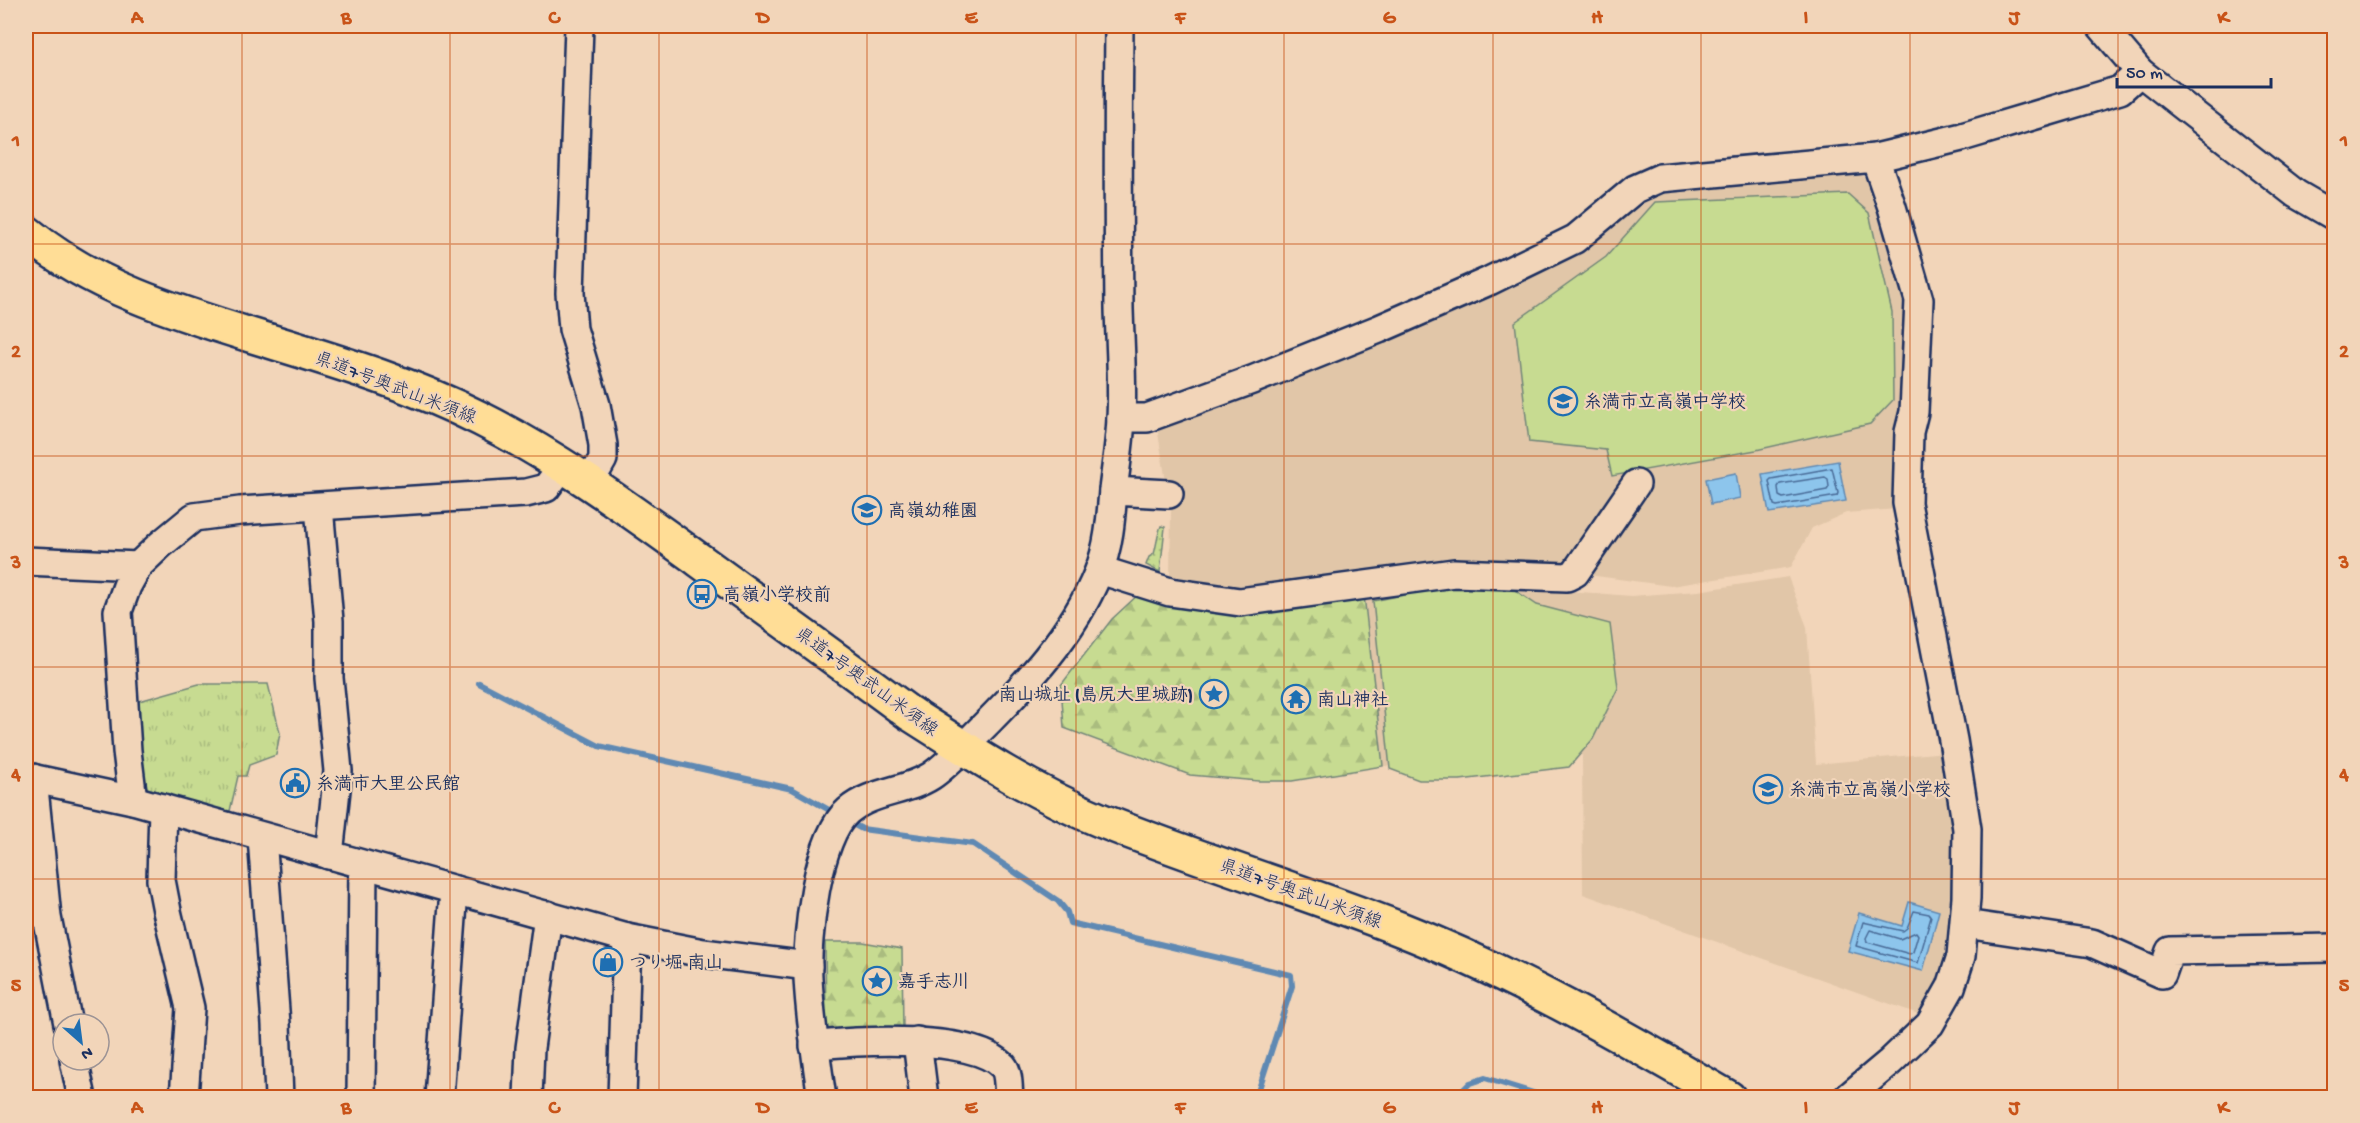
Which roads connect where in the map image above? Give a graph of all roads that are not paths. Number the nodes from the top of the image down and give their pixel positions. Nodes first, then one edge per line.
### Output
1 (579, 26) edge
2 (1119, 26) edge
3 (2101, 26) edge
4 (2140, 72) junction
5 (1875, 158) junction
6 (2334, 216) edge
7 (26, 232) edge
8 (1121, 418) junction
9 (577, 474) junction
10 (1636, 484) dead end
11 (1113, 491) junction
12 (1169, 494) dead end
13 (319, 507) junction
14 (26, 561) edge
15 (138, 566) junction
16 (1100, 570) junction
17 (962, 748) junction
18 (29, 777) edge
19 (133, 800) junction
20 (163, 808) junction
21 (262, 837) junction
22 (329, 855) junction
23 (363, 865) junction
24 (454, 890) junction
25 (549, 915) junction
26 (1965, 924) junction
27 (627, 938) junction
28 (2334, 948) edge
29 (808, 966) junction
30 (66, 1012) edge
31 (917, 1041) junction
32 (814, 1046) junction
33 (76, 1072) edge
34 (81, 1098) edge
35 (184, 1098) edge
36 (279, 1098) edge
37 (361, 1098) edge
38 (439, 1098) edge
39 (528, 1098) edge
40 (622, 1098) edge
41 (822, 1098) edge
42 (924, 1098) edge
43 (1009, 1098) edge
44 (1729, 1098) edge
45 (1847, 1098) edge

1 - 9 street
2 - 8 street
3 - 4 street
4 - 5 street
4 - 6 street
5 - 8 street
5 - 26 street
7 - 9 main road, 県道7号奥武山米須線
8 - 11 street
9 - 13 street
9 - 17 main road, 県道7号奥武山米須線
10 - 16 street
11 - 12 street
11 - 16 street
13 - 15 street
13 - 22 street
14 - 15 street
15 - 19 street
16 - 17 street
17 - 29 street
17 - 44 main road, 県道7号奥武山米須線
18 - 19 street
18 - 30 street
19 - 20 street
20 - 21 street
20 - 35 street
21 - 22 street
21 - 36 street
22 - 23 street
23 - 24 street
23 - 37 street
24 - 25 street
24 - 38 street
25 - 27 street
25 - 39 street
26 - 28 street
26 - 45 street
27 - 29 street
27 - 40 street
29 - 32 street
31 - 32 street
31 - 42 street
31 - 43 street
32 - 41 street
33 - 34 street

